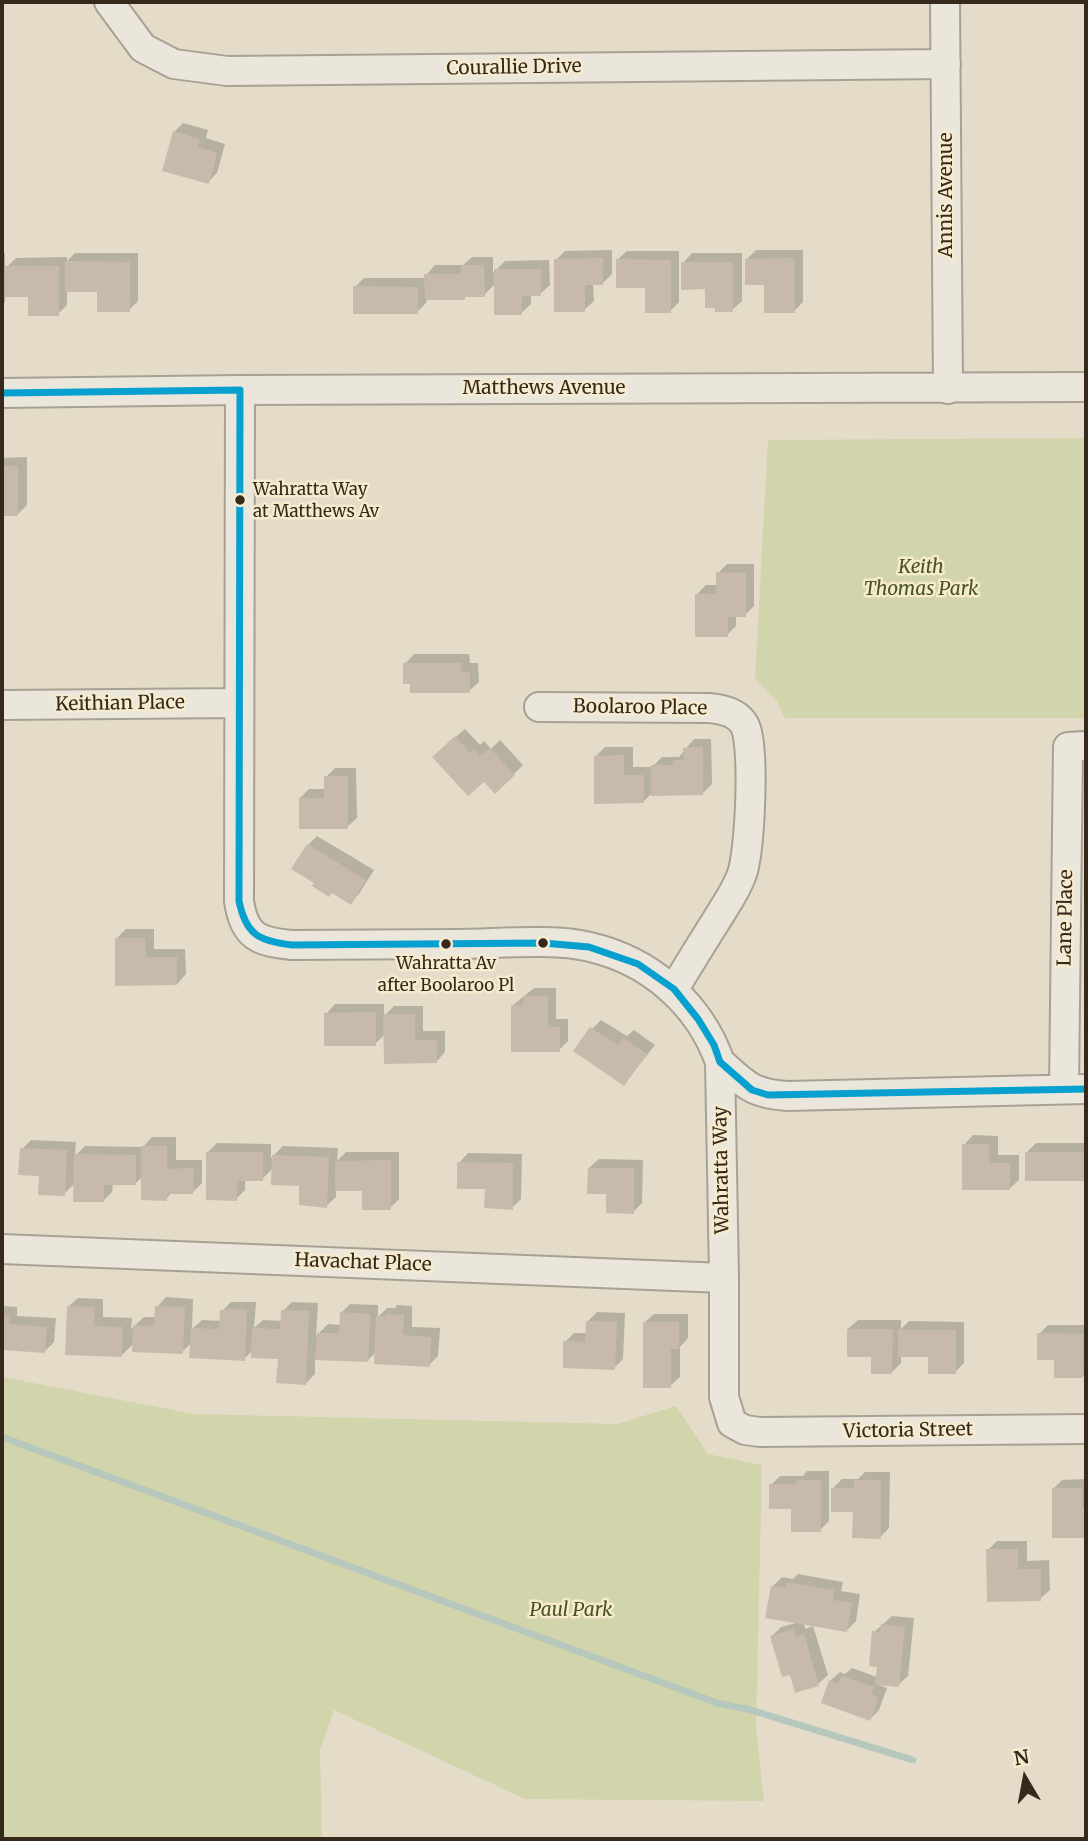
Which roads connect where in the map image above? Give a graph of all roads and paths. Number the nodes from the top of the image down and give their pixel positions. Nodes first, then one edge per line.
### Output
1 (109, 2) edge
2 (945, 2) edge
3 (946, 64) junction
4 (1086, 387) edge
5 (948, 389) junction
6 (240, 390) junction
7 (2, 393) edge
8 (238, 703) junction
9 (2, 705) edge
10 (539, 707) dead end
11 (1077, 746) edge
12 (674, 989) junction
13 (720, 1062) junction
14 (1075, 1089) edge
15 (2, 1249) edge
16 (724, 1278) junction
17 (732, 1423) joint
18 (1086, 1429) edge

1 - 3 street, Courallie Drive
2 - 3 street, Annis Avenue
3 - 5 street, Annis Avenue
4 - 5 street, Matthews Avenue
5 - 6 street, Matthews Avenue
6 - 7 street, Matthews Avenue
6 - 8 street, Wahratta Way
8 - 9 street, Keithian Place
8 - 12 street, Wahratta Way
10 - 12 street, Boolaroo Place
11 - 14 street, Lane Place
12 - 13 street, Wahratta Way
13 - 14 street
13 - 16 street, Wahratta Way
15 - 16 street, Havachat Place
16 - 17 street, Wahratta Way
17 - 18 street, Victoria Street

